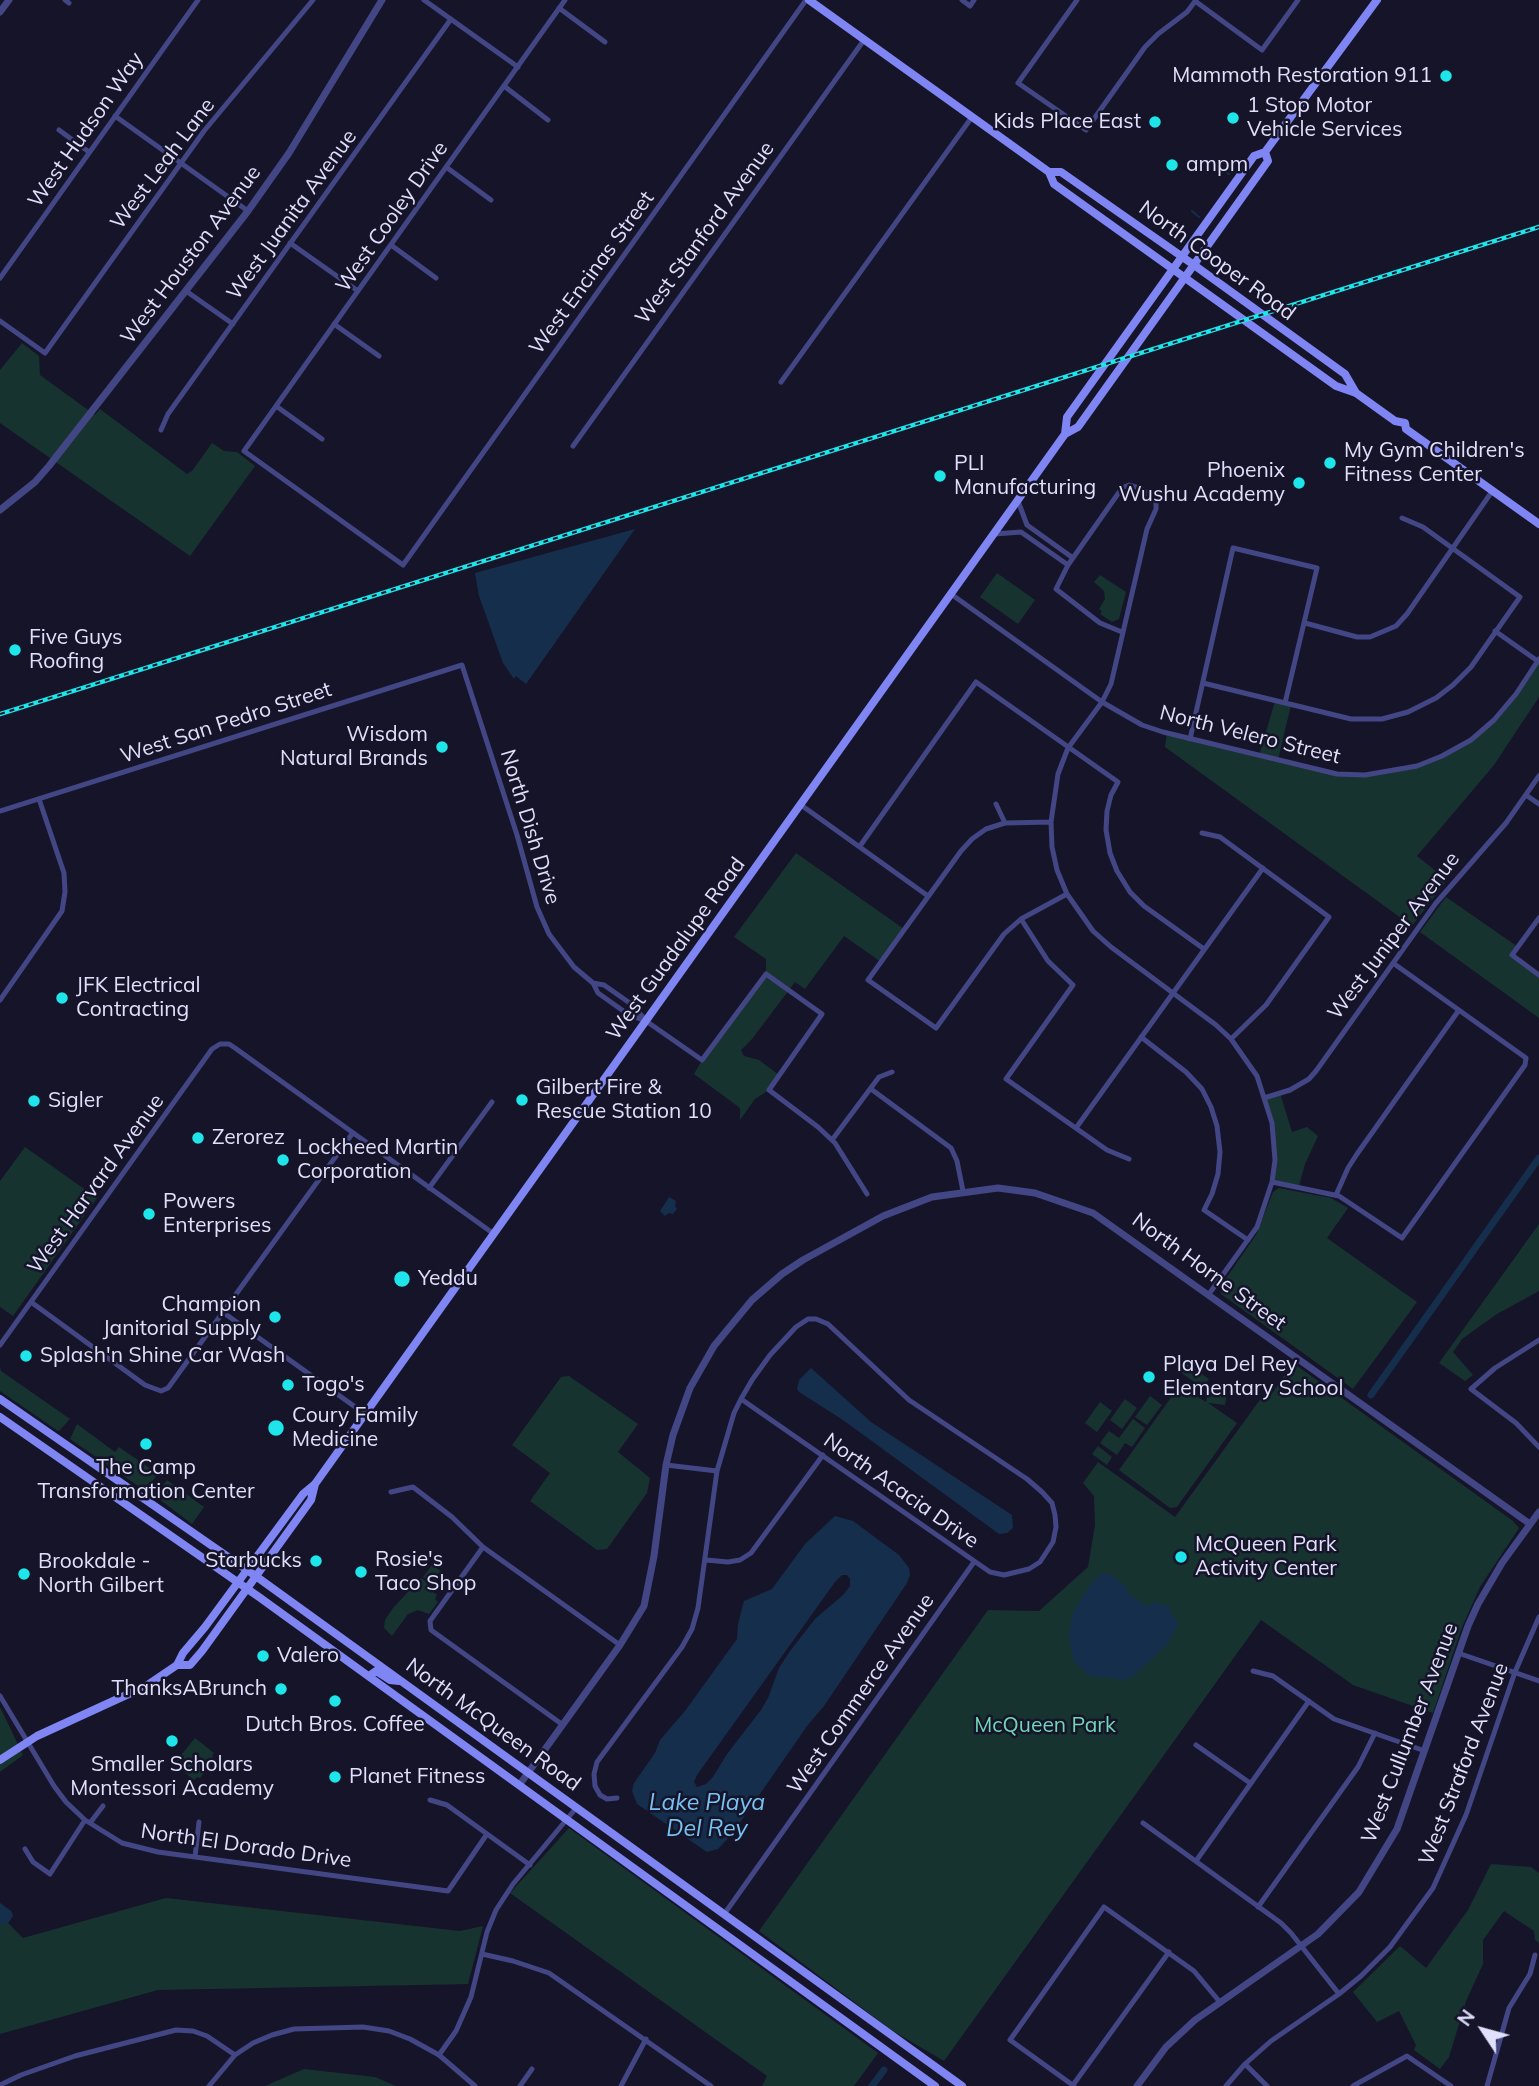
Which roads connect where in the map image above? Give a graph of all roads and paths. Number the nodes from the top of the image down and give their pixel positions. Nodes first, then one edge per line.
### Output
1 (9, 0) edge
2 (198, 0) edge
3 (313, 0) edge
4 (382, 0) edge
5 (424, 0) edge
6 (565, 0) edge
7 (807, 0) edge
8 (962, 0) edge
9 (1077, 0) edge
10 (1298, 0) edge
11 (1377, 0) edge
12 (1196, 1) edge
13 (972, 3) edge
14 (559, 8) junction
15 (0, 12) edge
16 (451, 19) junction
17 (864, 40) junction
18 (605, 42) dead end
19 (518, 66) junction
20 (504, 86) junction
21 (115, 116) junction
22 (972, 117) junction
23 (548, 120) dead end
24 (59, 130) dead end
25 (89, 152) junction
26 (1265, 152) junction
27 (181, 163) junction
28 (446, 167) junction
29 (1049, 172) junction
30 (491, 200) dead end
31 (248, 211) junction
32 (290, 243) junction
33 (391, 245) junction
34 (1181, 256) junction
35 (1194, 265) junction
36 (1172, 268) junction
37 (0, 278) edge
38 (436, 278) dead end
39 (1185, 278) junction
40 (186, 291) junction
41 (358, 291) junction
42 (0, 321) edge
43 (233, 324) junction
44 (334, 324) junction
45 (379, 356) dead end
46 (782, 382) dead end
47 (1356, 393) junction
48 (276, 406) junction
49 (161, 430) dead end
50 (1065, 433) junction
51 (322, 439) dead end
52 (573, 446) dead end
53 (244, 452) joint
54 (1493, 490) junction
55 (1018, 501) junction
56 (0, 510) edge
57 (1402, 518) dead end
58 (1539, 524) edge
59 (995, 534) junction
60 (1451, 548) junction
61 (1073, 558) junction
62 (1068, 565) junction
63 (951, 594) junction
64 (1305, 623) junction
65 (1495, 631) junction
66 (1122, 632) junction
67 (1538, 661) edge
68 (462, 665) joint
69 (1203, 683) junction
70 (1102, 702) junction
71 (1285, 703) junction
72 (1189, 739) junction
73 (1069, 748) junction
74 (1539, 776) edge
75 (1526, 795) junction
76 (39, 799) junction
77 (996, 804) dead end
78 (1539, 804) edge
79 (802, 805) junction
80 (0, 811) edge
81 (1051, 822) junction
82 (1005, 823) junction
83 (1202, 833) dead end
84 (860, 846) junction
85 (1263, 867) junction
86 (1067, 894) junction
87 (928, 896) junction
88 (1539, 918) edge
89 (1021, 919) junction
90 (1204, 949) junction
91 (1393, 963) junction
92 (1539, 975) edge
93 (593, 983) junction
94 (1173, 992) junction
95 (0, 1000) edge
96 (1459, 1010) junction
97 (646, 1021) junction
98 (1140, 1037) junction
99 (1231, 1039) junction
100 (892, 1072) dead end
101 (871, 1089) junction
102 (1264, 1098) junction
103 (492, 1102) dead end
104 (1076, 1128) junction
105 (352, 1134) junction
106 (832, 1140) junction
107 (1129, 1159) dead end
108 (1272, 1182) junction
109 (429, 1188) junction
110 (963, 1191) junction
111 (867, 1194) dead end
112 (1336, 1195) junction
113 (494, 1234) junction
114 (1248, 1240) junction
115 (1209, 1294) junction
116 (31, 1302) junction
117 (224, 1313) junction
118 (1539, 1340) edge
119 (0, 1345) edge
120 (0, 1399) edge
121 (741, 1399) junction
122 (365, 1415) junction
123 (0, 1418) edge
124 (1538, 1443) edge
125 (823, 1455) junction
126 (92, 1463) junction
127 (666, 1465) junction
128 (717, 1471) junction
129 (83, 1475) junction
130 (315, 1484) junction
131 (391, 1492) dead end
132 (1539, 1512) edge
133 (1530, 1524) junction
134 (483, 1547) junction
135 (706, 1560) junction
136 (974, 1562) junction
137 (247, 1570) junction
138 (257, 1577) junction
139 (239, 1582) junction
140 (248, 1588) junction
141 (1539, 1617) edge
142 (621, 1645) junction
143 (1458, 1653) junction
144 (177, 1665) junction
145 (1252, 1671) dead end
146 (1515, 1672) junction
147 (369, 1676) junction
148 (402, 1681) junction
149 (1539, 1681) edge
150 (0, 1696) edge
151 (1309, 1701) junction
152 (563, 1725) junction
153 (1375, 1733) junction
154 (26, 1742) junction
155 (1196, 1745) dead end
156 (1425, 1751) junction
157 (0, 1760) edge
158 (529, 1772) junction
159 (1250, 1783) junction
160 (520, 1784) junction
161 (617, 1798) dead end
162 (430, 1800) dead end
163 (103, 1806) dead end
164 (577, 1807) junction
165 (568, 1819) junction
166 (88, 1821) junction
167 (199, 1822) dead end
168 (1143, 1824) dead end
169 (487, 1834) junction
170 (25, 1849) dead end
171 (195, 1857) junction
172 (1196, 1861) junction
173 (530, 1865) junction
174 (1258, 1906) junction
175 (725, 1913) junction
176 (1302, 1947) junction
177 (775, 1950) junction
178 (1169, 1952) junction
179 (482, 1954) junction
180 (1535, 1955) dead end
181 (766, 1963) junction
182 (1339, 1994) junction
183 (1219, 2001) junction
184 (646, 2039) junction
185 (899, 2043) junction
186 (890, 2054) junction
187 (234, 2055) junction
188 (439, 2055) junction
189 (1245, 2064) junction
190 (532, 2069) dead end
191 (0, 2085) edge
192 (209, 2086) edge
193 (475, 2086) edge
194 (520, 2086) edge
195 (621, 2086) edge
196 (711, 2086) edge
197 (935, 2086) edge
198 (962, 2086) edge
199 (1074, 2086) edge
200 (1137, 2086) edge
201 (1226, 2086) edge
202 (1267, 2086) edge
203 (1353, 2086) edge
204 (1451, 2086) edge
205 (1487, 2086) edge

1 - 15 street
2 - 21 street, West Hudson Way
3 - 27 street, West Leah Lane
4 - 31 street, West Houston Avenue
5 - 16 street
6 - 14 street, West Cooley Drive
7 - 17 main road, North Cooper Road
7 - 53 street, West Encinas Street
8 - 13 street
9 - 12 street
10 - 12 street
11 - 26 main road, West Guadalupe Road
14 - 18 street
14 - 19 street, West Cooley Drive
16 - 19 street
16 - 32 street, West Juanita Avenue
17 - 22 main road, North Cooper Road
17 - 52 street, West Stanford Avenue
19 - 20 street, West Cooley Drive
20 - 23 street
20 - 28 street, West Cooley Drive
21 - 25 street, West Hudson Way
21 - 27 street
22 - 29 main road, North Cooper Road
22 - 46 street
24 - 25 street
25 - 37 street, West Hudson Way
26 - 34 main road, West Guadalupe Road
26 - 35 main road, West Guadalupe Road
27 - 31 street
27 - 42 street, West Leah Lane
28 - 30 street
28 - 33 street, West Cooley Drive
29 - 34 main road, North Cooper Road
29 - 36 main road, North Cooper Road
31 - 40 street, West Houston Avenue
32 - 41 street
32 - 43 street, West Juanita Avenue
33 - 38 street
33 - 41 street, West Cooley Drive
34 - 35 main road, North Cooper Road
34 - 36 main road, West Guadalupe Road
35 - 39 main road, West Guadalupe Road
35 - 47 main road, North Cooper Road
36 - 39 main road, North Cooper Road
36 - 50 main road, West Guadalupe Road
39 - 47 main road, North Cooper Road
39 - 50 main road, West Guadalupe Road
40 - 43 street
40 - 56 street, West Houston Avenue
41 - 44 street, West Cooley Drive
43 - 49 street, West Juanita Avenue
44 - 45 street
44 - 48 street, West Cooley Drive
47 - 54 main road, North Cooper Road
48 - 51 street
48 - 53 street, West Cooley Drive
50 - 55 main road, West Guadalupe Road
54 - 58 main road, North Cooper Road
54 - 60 street
55 - 59 main road, West Guadalupe Road
55 - 61 street
57 - 60 street
59 - 62 street
59 - 63 main road, West Guadalupe Road
60 - 64 street
60 - 65 street
61 - 62 street
61 - 66 street
62 - 66 street
63 - 70 street, North Velero Street
63 - 79 main road, West Guadalupe Road
64 - 69 street
64 - 71 street
65 - 67 street
65 - 71 street
66 - 70 street
67 - 72 street, North Velero Street
68 - 76 street, West San Pedro Street
68 - 93 street, North Dish Drive
69 - 71 street
69 - 72 street
70 - 72 street, North Velero Street
70 - 73 street
73 - 81 street
73 - 84 street
73 - 90 street
74 - 75 street, West Juniper Avenue
75 - 78 street
75 - 91 street, West Juniper Avenue
76 - 80 street, West San Pedro Street
76 - 95 street
77 - 82 street
79 - 84 street
79 - 97 main road, West Guadalupe Road
81 - 82 street
81 - 86 street
82 - 87 street
83 - 85 street
84 - 87 street
85 - 90 street
85 - 99 street
86 - 89 street
86 - 94 street
87 - 89 street
88 - 92 street
89 - 104 street
90 - 94 street
91 - 96 street
91 - 102 street, West Juniper Avenue
93 - 97 street, North Dish Drive
93 - 97 street, North Dish Drive
94 - 98 street
94 - 99 street
96 - 112 street
96 - 112 street
97 - 106 street
97 - 113 main road, West Guadalupe Road
98 - 104 street
98 - 114 street
99 - 102 street
100 - 101 street
101 - 106 street
101 - 110 street
102 - 108 street
103 - 109 street
104 - 107 street
105 - 109 street
105 - 116 street, West Harvard Avenue
105 - 117 street
106 - 111 street
108 - 112 street
108 - 114 street
109 - 113 street
110 - 115 street, North Horne Street
110 - 127 street
113 - 122 main road, West Guadalupe Road
114 - 115 street
115 - 133 street, North Horne Street
116 - 117 street
116 - 119 street, West Harvard Avenue
117 - 122 street
118 - 124 street
120 - 126 main road, North McQueen Road
121 - 125 street, North Acacia Drive
121 - 128 street
121 - 136 street, North Acacia Drive
122 - 130 main road, West Guadalupe Road
123 - 129 main road, North McQueen Road
125 - 135 street
125 - 136 street, North Acacia Drive
126 - 129 main road
126 - 137 main road, North McQueen Road
127 - 128 street
127 - 142 street
128 - 135 street
129 - 139 main road, North McQueen Road
130 - 137 main road, West Guadalupe Road
130 - 138 main road, West Guadalupe Road
131 - 134 street
132 - 133 street, West Cullumber Avenue
133 - 143 street, West Cullumber Avenue
134 - 142 street
134 - 152 street
135 - 161 street
136 - 175 street, West Commerce Avenue
137 - 138 main road, North McQueen Road
137 - 139 main road, West Guadalupe Road
138 - 140 main road, West Guadalupe Road
138 - 148 main road, North McQueen Road
139 - 140 main road, North McQueen Road
139 - 144 main road, West Guadalupe Road
140 - 144 main road, West Guadalupe Road
140 - 147 main road, North McQueen Road
141 - 146 street, West Straford Avenue
142 - 152 street
143 - 146 street
143 - 156 street, West Cullumber Avenue
144 - 154 main road, West Guadalupe Road
145 - 151 street
146 - 149 street
146 - 182 street, West Straford Avenue
147 - 148 main road
147 - 160 main road, North McQueen Road
148 - 158 main road, North McQueen Road
150 - 154 street, North El Dorado Drive
151 - 153 street
151 - 159 street
152 - 158 street
153 - 156 street
153 - 174 street
154 - 157 main road, West Guadalupe Road
154 - 166 street, North El Dorado Drive
155 - 159 street
156 - 176 street, West Cullumber Avenue
158 - 160 street
158 - 164 main road, North McQueen Road
159 - 172 street
160 - 165 main road, North McQueen Road
162 - 169 street
163 - 166 street
164 - 165 street
164 - 175 main road, North McQueen Road
165 - 173 street
165 - 181 main road, North McQueen Road
166 - 170 street
166 - 171 street, North El Dorado Drive
167 - 171 street
168 - 172 street
169 - 171 street, North El Dorado Drive
169 - 173 street
172 - 174 street
173 - 179 street
174 - 176 street
175 - 177 main road, North McQueen Road
176 - 182 street
176 - 183 street, West Cullumber Avenue
177 - 181 main road
177 - 185 main road, North McQueen Road
178 - 183 street
178 - 199 street
178 - 199 street
179 - 184 street
179 - 188 street
180 - 205 street
181 - 186 main road, North McQueen Road
182 - 189 street, West Straford Avenue
183 - 200 street, West Cullumber Avenue
184 - 195 street
184 - 196 street
185 - 186 main road
185 - 198 main road, North McQueen Road
186 - 197 main road, North McQueen Road
187 - 188 street
187 - 191 street
187 - 192 street
188 - 193 street
189 - 201 street, West Straford Avenue
189 - 202 street
190 - 194 street
203 - 204 street

